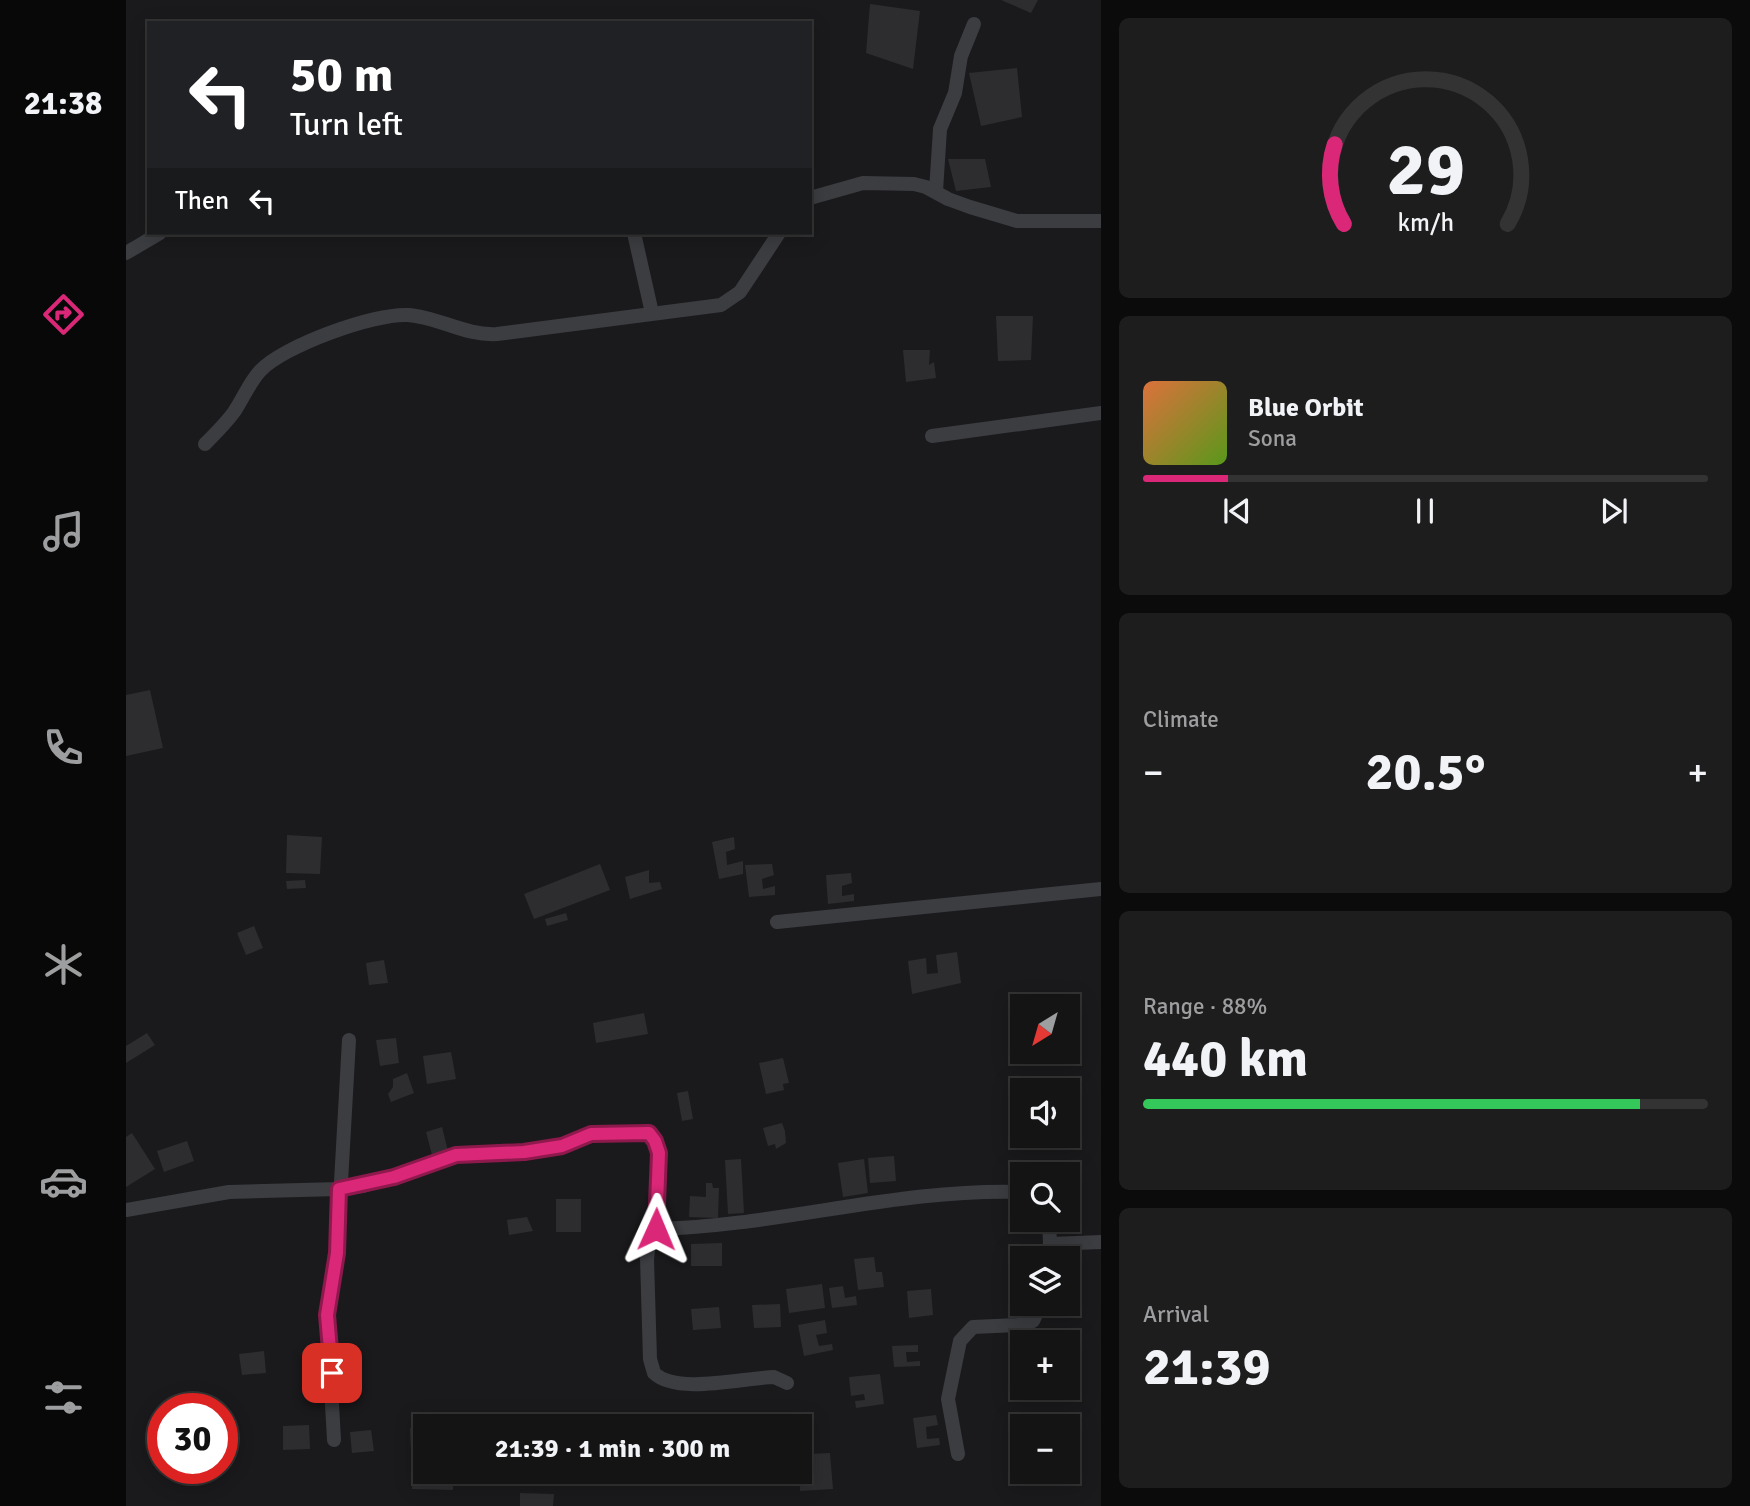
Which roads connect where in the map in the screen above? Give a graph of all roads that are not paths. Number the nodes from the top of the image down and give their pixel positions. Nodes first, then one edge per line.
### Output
1 (974, 24) dead end
2 (936, 191) junction
3 (812, 197) edge
4 (1101, 220) edge
5 (157, 235) edge
6 (634, 235) edge
7 (778, 235) edge
8 (126, 253) edge
9 (652, 313) junction
10 (1101, 413) edge
11 (932, 436) dead end
12 (205, 444) dead end
13 (1101, 889) edge
14 (777, 922) dead end
15 (349, 1040) dead end
16 (339, 1189) junction
17 (1010, 1192) edge
18 (126, 1210) edge
19 (656, 1229) junction
20 (1101, 1242) edge
21 (1077, 1246) edge
22 (1035, 1316) edge
23 (787, 1383) dead end
24 (334, 1440) dead end
25 (958, 1454) dead end

1 - 2 street
2 - 3 street
2 - 4 street
5 - 8 street
6 - 9 street
7 - 9 street
9 - 12 street
10 - 11 street
13 - 14 street
15 - 16 street
16 - 18 street
16 - 19 street
16 - 24 street
17 - 19 street
19 - 23 street
20 - 21 street
22 - 25 street

